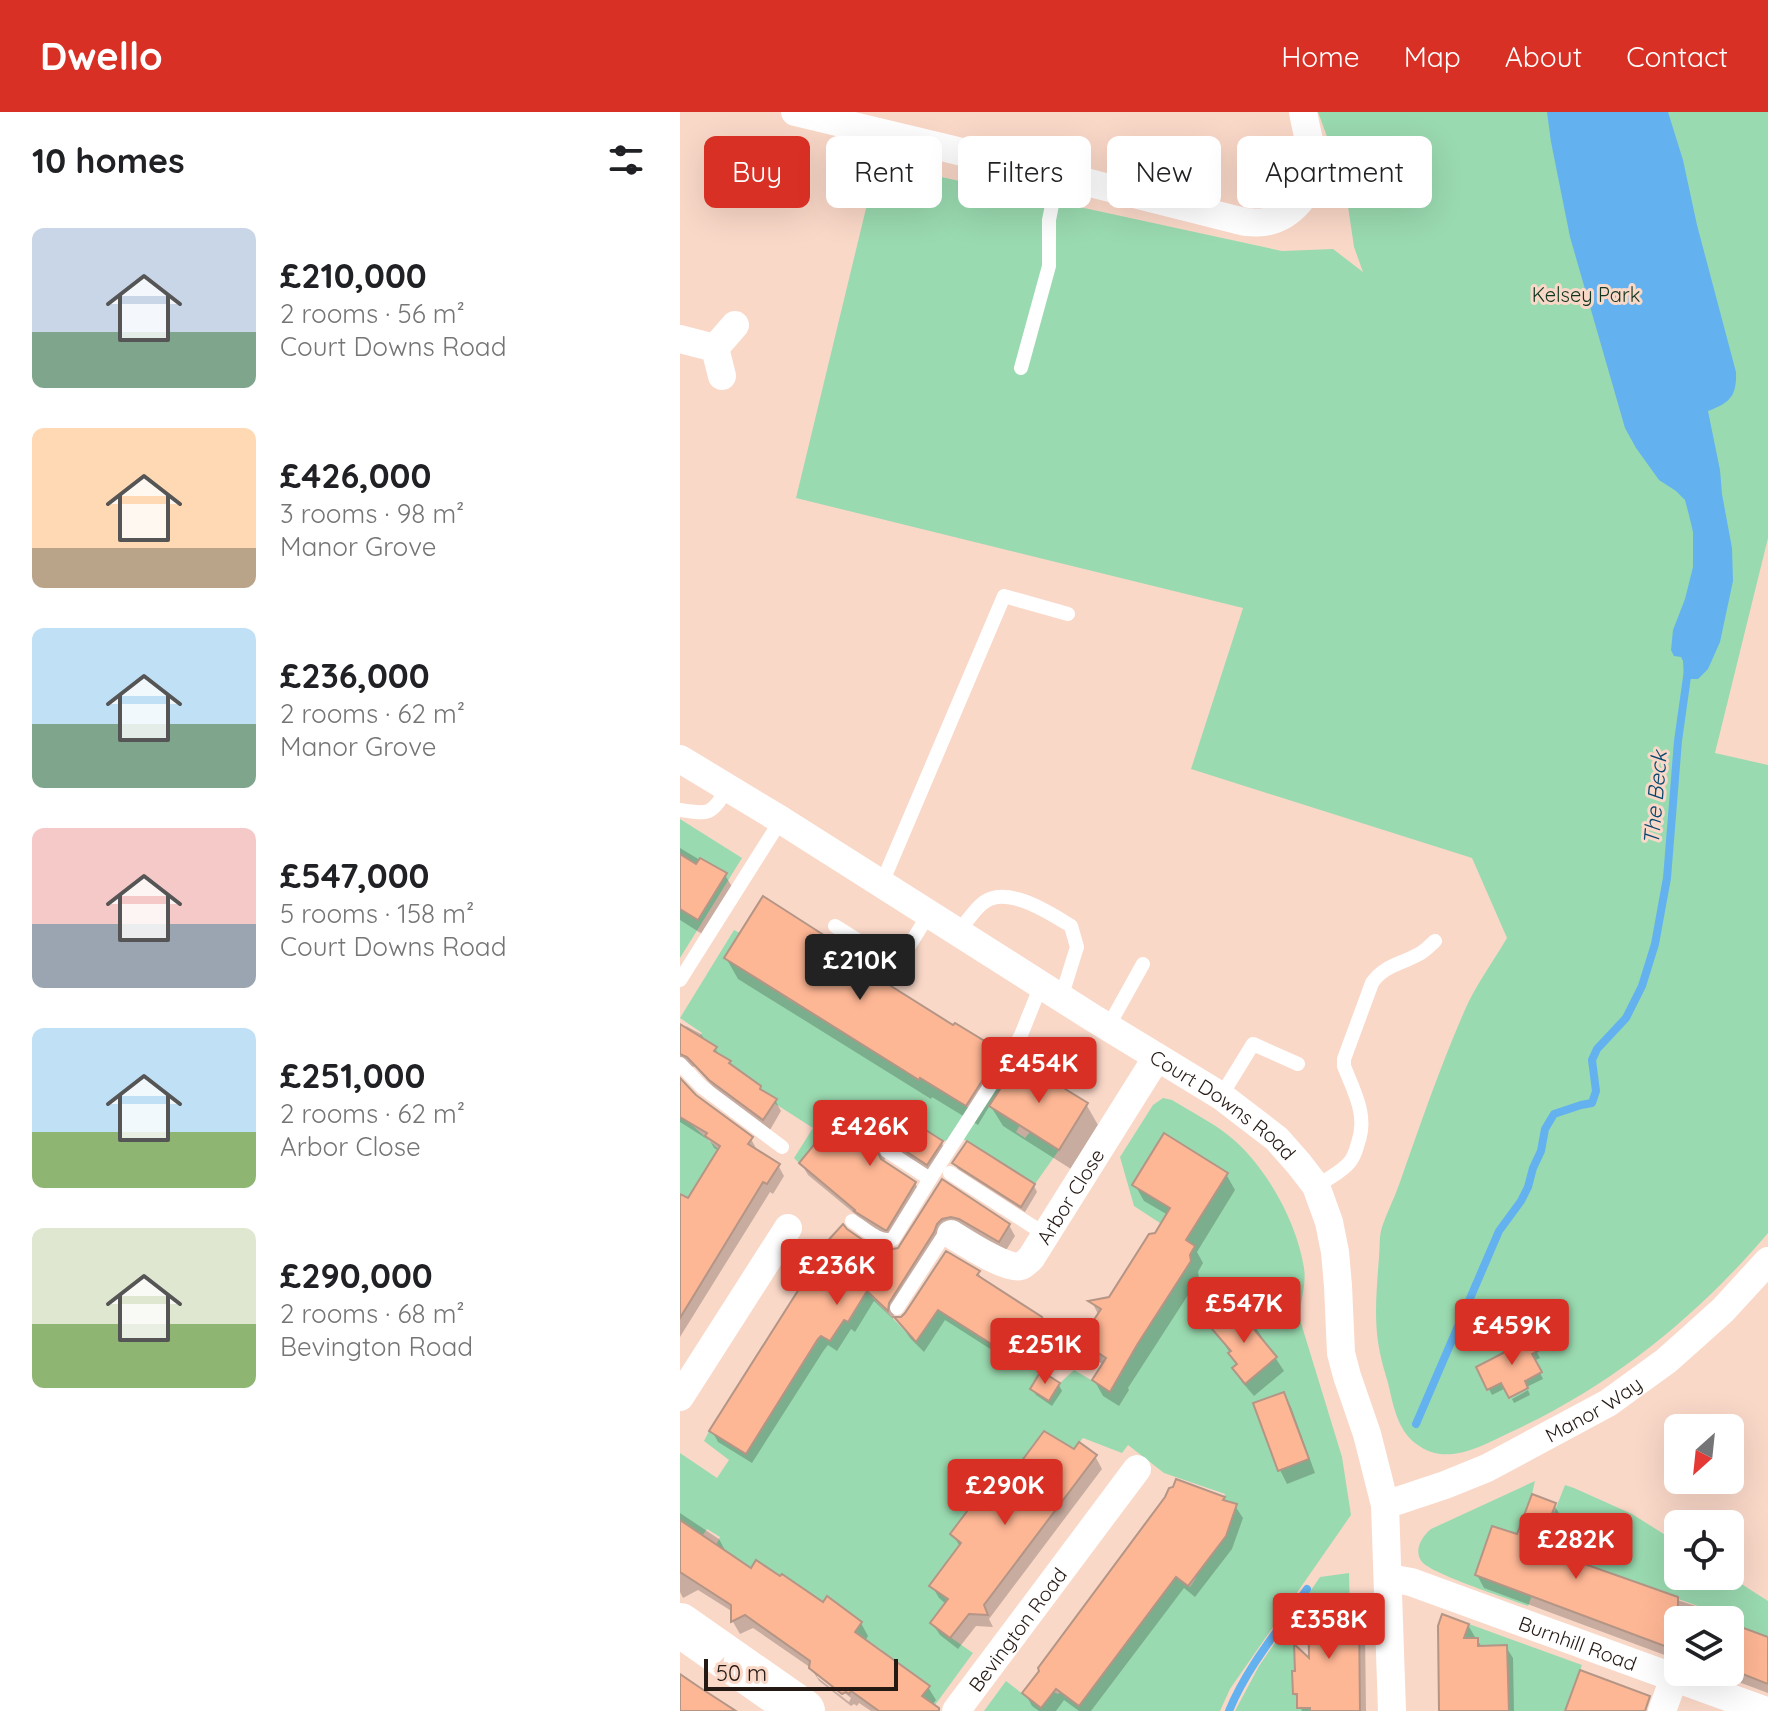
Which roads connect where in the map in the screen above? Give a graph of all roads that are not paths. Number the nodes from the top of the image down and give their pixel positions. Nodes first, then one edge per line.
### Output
1 (795, 112) edge
2 (1303, 112) edge
3 (870, 121) edge
4 (958, 146) edge
5 (1091, 183) edge
6 (1051, 208) edge
7 (735, 325) dead end
8 (680, 339) edge
9 (715, 348) junction
10 (1021, 368) dead end
11 (722, 376) dead end
12 (1068, 614) dead end
13 (680, 759) edge
14 (728, 788) junction
15 (680, 810) edge
16 (781, 820) junction
17 (882, 883) junction
18 (929, 914) junction
19 (835, 926) dead end
20 (958, 932) junction
21 (1435, 941) dead end
22 (1143, 964) dead end
23 (680, 980) edge
24 (1051, 992) junction
25 (1108, 1027) junction
26 (1157, 1057) junction
27 (680, 1064) edge
28 (1298, 1064) dead end
29 (1221, 1096) junction
30 (782, 1147) dead end
31 (887, 1151) dead end
32 (950, 1173) dead end
33 (930, 1179) junction
34 (1316, 1186) junction
35 (852, 1221) dead end
36 (788, 1228) dead end
37 (951, 1234) joint
38 (1046, 1235) junction
39 (1768, 1261) edge
40 (897, 1308) dead end
41 (680, 1397) edge
42 (1137, 1469) dead end
43 (1385, 1505) junction
44 (1389, 1578) junction
45 (680, 1625) edge
46 (1664, 1674) edge
47 (1671, 1686) edge
48 (1696, 1686) edge
49 (803, 1711) edge
50 (956, 1711) edge
51 (1392, 1711) edge
52 (1662, 1711) edge
53 (1766, 1711) edge

1 - 3 street
2 - 5 street
3 - 4 street
6 - 10 lane
7 - 9 street
8 - 9 street
9 - 11 street
12 - 17 lane
13 - 14 street, Court Downs Road
14 - 15 lane
14 - 16 street, Court Downs Road
16 - 17 street, Court Downs Road
16 - 23 lane
17 - 18 street, Court Downs Road
18 - 19 lane
18 - 20 street, Court Downs Road
20 - 24 street, Court Downs Road
20 - 24 lane
21 - 34 lane
22 - 25 lane
24 - 25 street, Court Downs Road
24 - 33 lane
25 - 26 street, Court Downs Road
26 - 29 street, Court Downs Road
26 - 38 street, Arbor Close
27 - 30 lane
28 - 29 lane
29 - 34 street, Court Downs Road
31 - 33 lane
32 - 38 lane
33 - 35 lane
34 - 43 street, Court Downs Road
36 - 41 street
37 - 38 street, Arbor Close
37 - 40 lane
39 - 43 street, Manor Way
42 - 50 street, Bevington Road
43 - 44 street, Court Downs Road
44 - 46 street, Burnhill Road
44 - 51 street, Court Downs Road
45 - 49 main road
47 - 52 street
48 - 53 street, Burnhill Road

